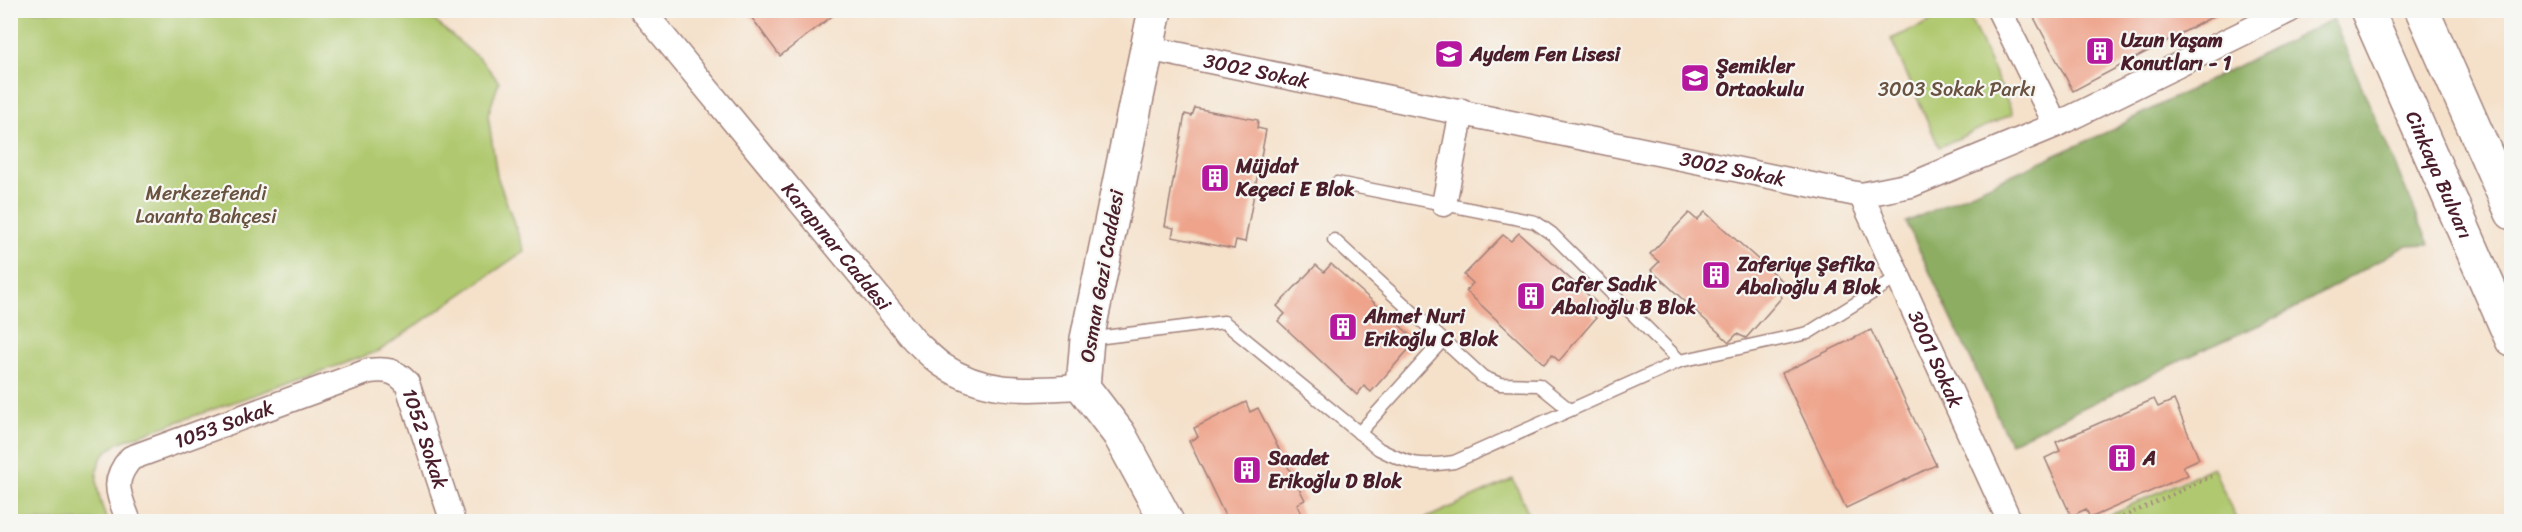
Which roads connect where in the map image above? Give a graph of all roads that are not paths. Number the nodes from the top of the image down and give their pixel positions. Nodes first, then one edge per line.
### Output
1 (642, 10) edge
2 (1155, 10) edge
3 (1999, 10) edge
4 (2290, 10) edge
5 (2367, 10) edge
6 (2422, 10) edge
7 (1147, 48) junction
8 (1462, 111) junction
9 (2056, 125) junction
10 (2502, 165) edge
11 (1337, 183) dead end
12 (1861, 195) junction
13 (1444, 204) junction
14 (2511, 213) edge
15 (1334, 240) dead end
16 (1898, 277) junction
17 (1087, 339) junction
18 (1443, 340) junction
19 (2511, 340) edge
20 (1680, 361) junction
21 (384, 370) joint
22 (1083, 387) junction
23 (1570, 411) junction
24 (1359, 433) junction
25 (129, 522) edge
26 (453, 522) edge
27 (1167, 522) edge
28 (2010, 522) edge

1 - 22 street, Karapınar Caddesi
2 - 7 main road, Osman Gazi Caddesi
3 - 9 street
4 - 9 street, 3002 Sokak
5 - 19 main road, Cinkaya Bulvarı
6 - 10 main road
7 - 8 street, 3002 Sokak
7 - 17 main road, Osman Gazi Caddesi
8 - 12 street, 3002 Sokak
8 - 13 street
9 - 12 street, 3002 Sokak
10 - 14 main road
11 - 13 lane
12 - 16 street, 3001 Sokak
13 - 20 lane
15 - 18 lane
16 - 20 lane
16 - 28 street, 3001 Sokak
17 - 22 main road, Osman Gazi Caddesi
17 - 24 lane
18 - 23 lane
18 - 24 lane
20 - 23 lane
21 - 25 street, 1053 Sokak
21 - 26 street, 1052 Sokak
22 - 27 main road, Osman Gazi Caddesi
23 - 24 lane

